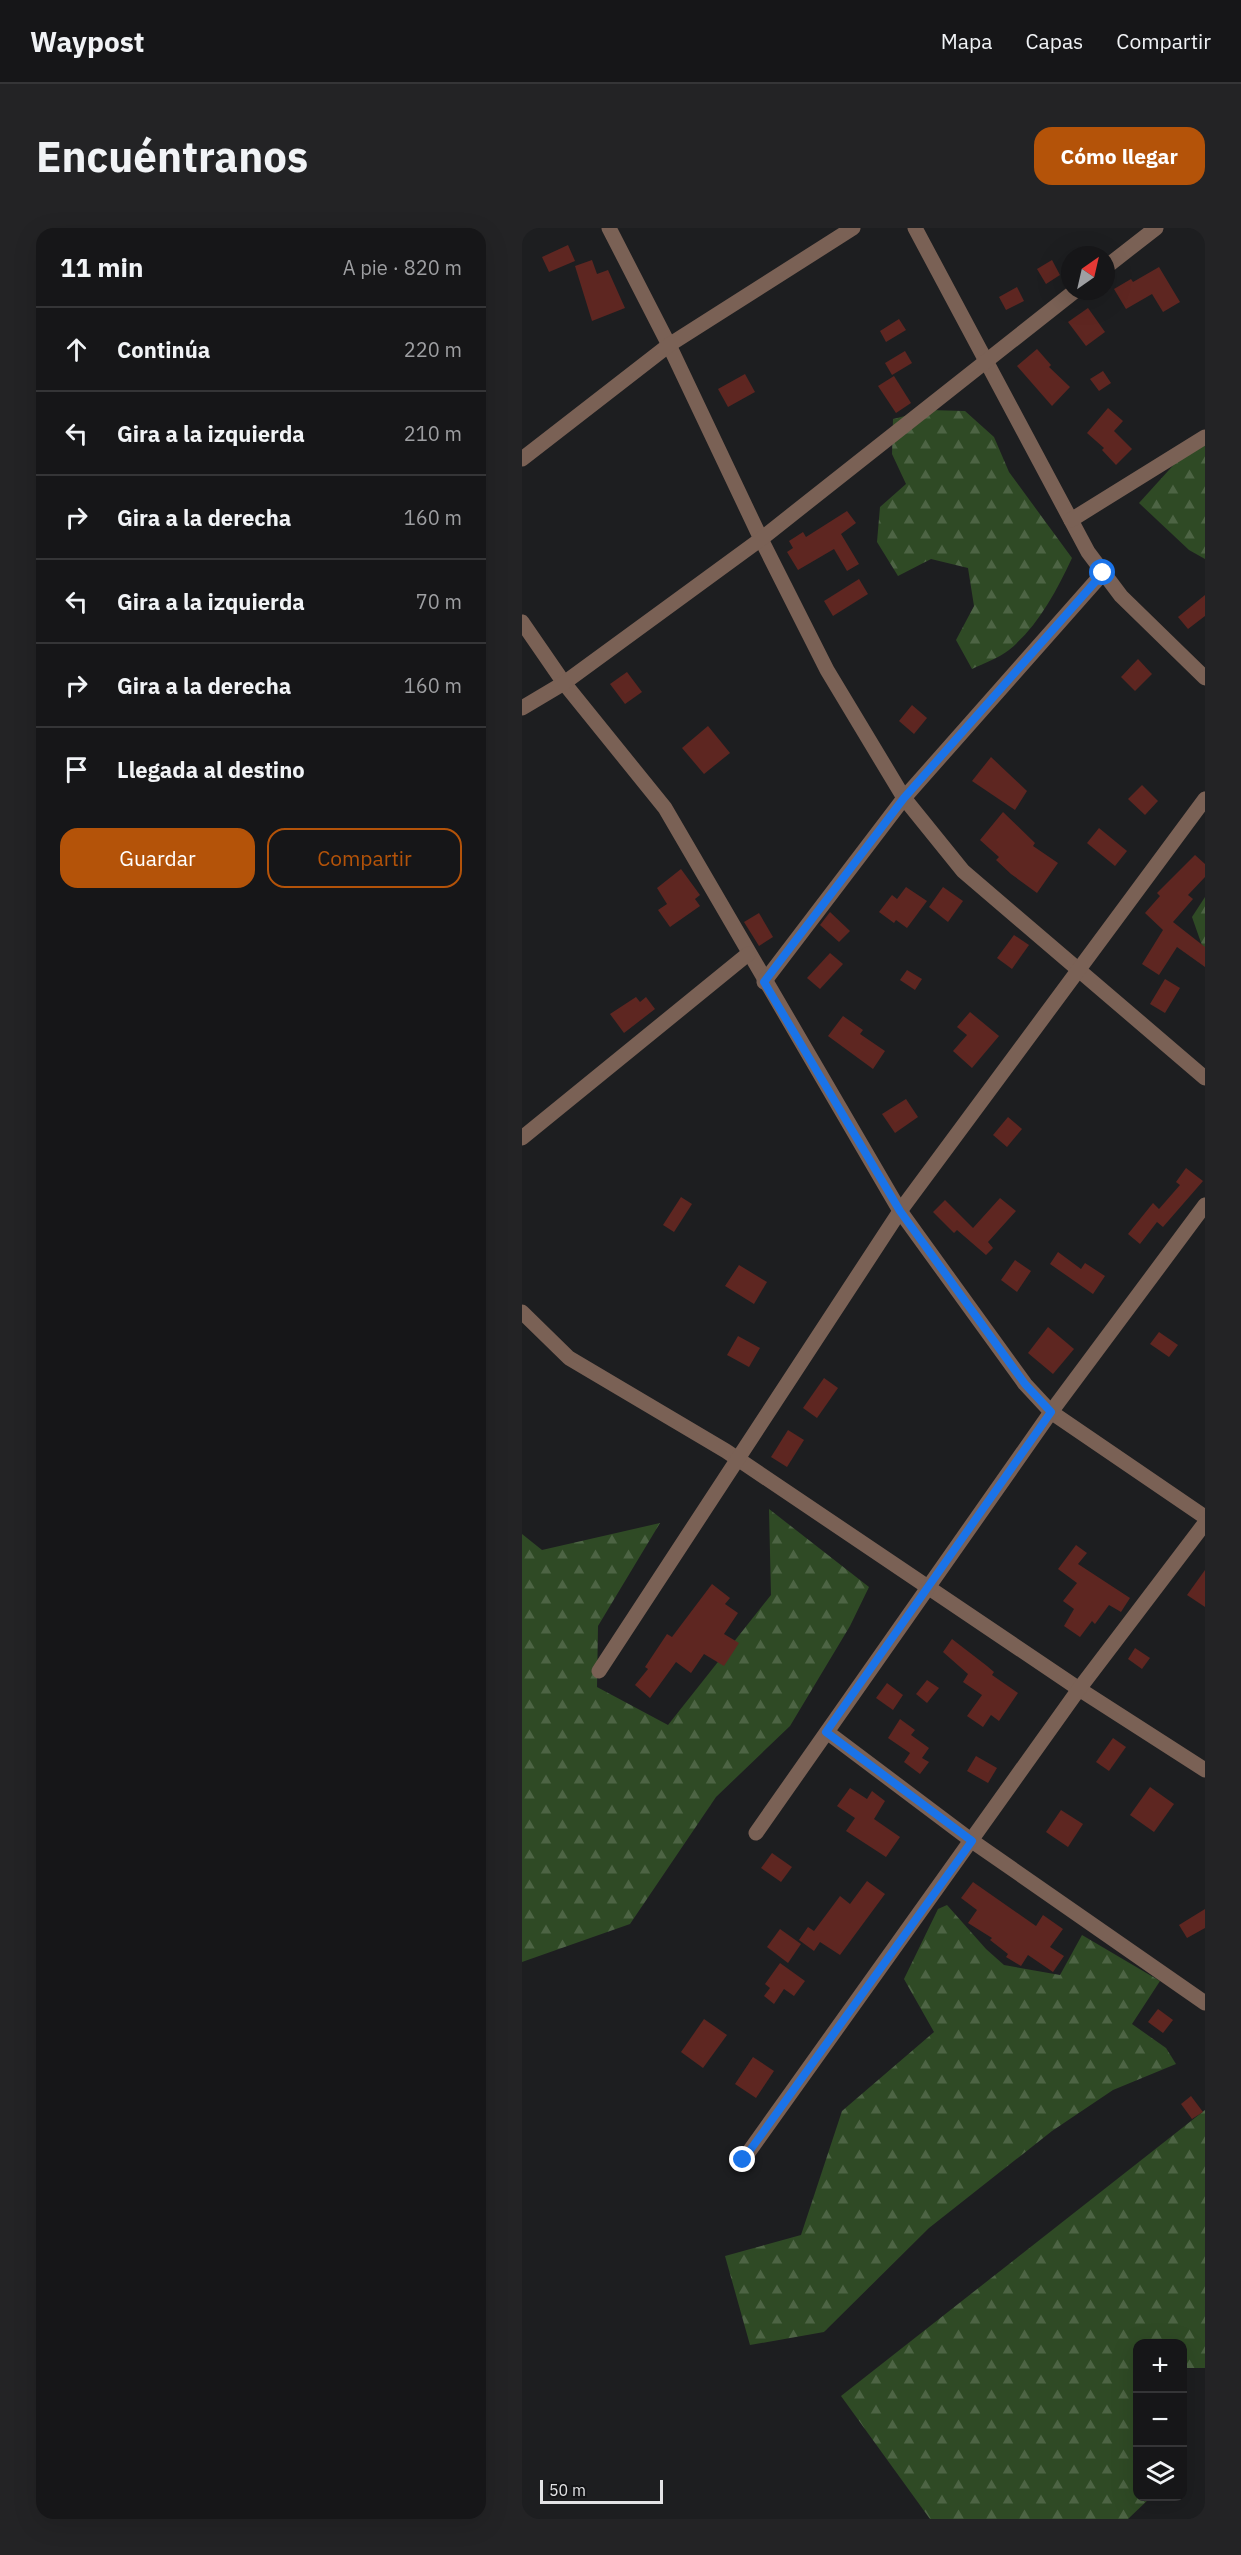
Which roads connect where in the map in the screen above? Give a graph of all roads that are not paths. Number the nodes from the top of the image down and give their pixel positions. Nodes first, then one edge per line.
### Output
1 (609, 228) edge
2 (854, 228) edge
3 (915, 228) edge
4 (1156, 228) edge
5 (1115, 260) edge
6 (1063, 300) edge
7 (669, 345) junction
8 (986, 360) junction
9 (1205, 437) edge
10 (522, 459) edge
11 (1071, 520) junction
12 (761, 539) junction
13 (1103, 573) junction
14 (522, 622) edge
15 (1205, 678) edge
16 (564, 683) junction
17 (522, 708) edge
18 (904, 798) junction
19 (1205, 799) edge
20 (748, 954) junction
21 (1077, 969) junction
22 (764, 982) junction
23 (1205, 1078) edge
24 (522, 1138) edge
25 (1205, 1205) edge
26 (900, 1211) junction
27 (522, 1312) edge
28 (1051, 1412) junction
29 (738, 1459) junction
30 (1205, 1517) edge
31 (1205, 1523) edge
32 (929, 1588) junction
33 (599, 1671) dead end
34 (1079, 1689) junction
35 (826, 1732) junction
36 (1205, 1770) edge
37 (756, 1833) dead end
38 (972, 1841) junction
39 (1205, 2004) edge
40 (743, 2160) dead end

1 - 7 street
2 - 7 street
3 - 8 street
4 - 5 street
6 - 8 street
7 - 10 street
7 - 12 street
8 - 11 street
8 - 12 street
9 - 11 street
11 - 13 street
12 - 16 street
12 - 18 street
13 - 15 street
13 - 18 street
14 - 16 street
16 - 17 street
16 - 20 street
18 - 21 street
18 - 22 street
19 - 21 street
20 - 22 street
20 - 24 street
21 - 23 street
21 - 26 street
22 - 26 street
25 - 28 street
26 - 28 street
26 - 29 street
27 - 29 street
28 - 30 street
28 - 32 street
29 - 32 street
29 - 33 street
31 - 34 street
32 - 34 street
32 - 35 street
34 - 36 street
34 - 38 street
35 - 37 street
35 - 38 street
38 - 39 street
38 - 40 street

